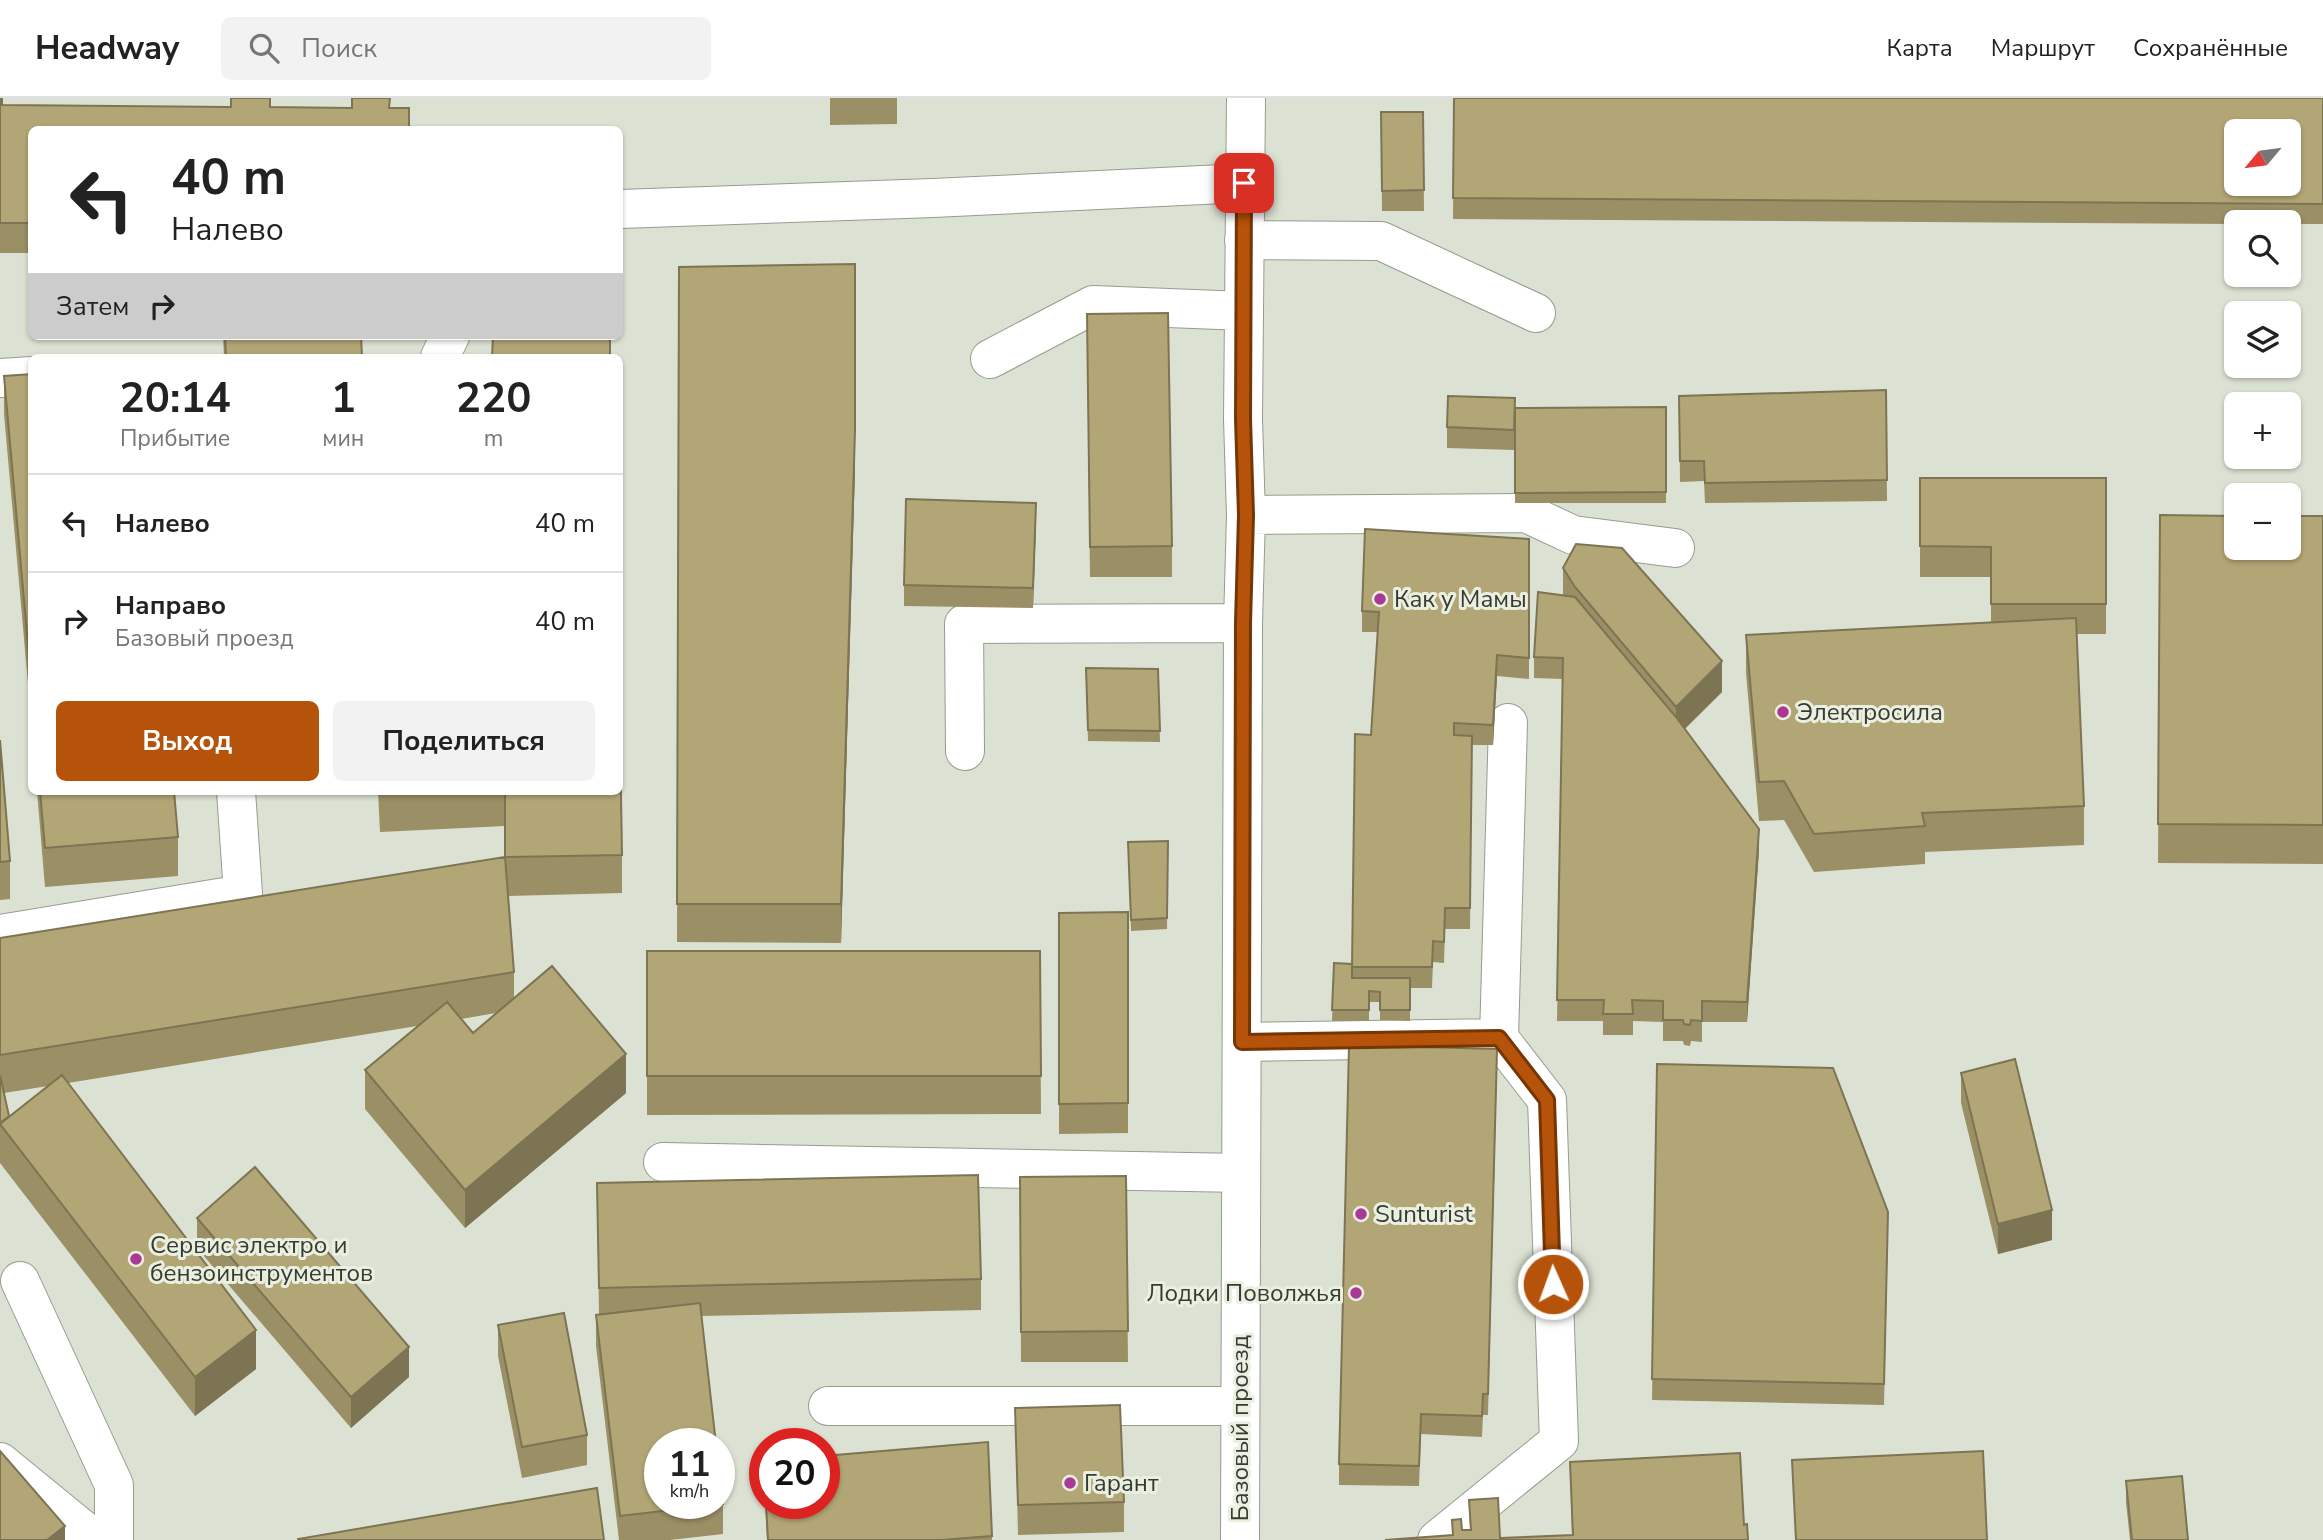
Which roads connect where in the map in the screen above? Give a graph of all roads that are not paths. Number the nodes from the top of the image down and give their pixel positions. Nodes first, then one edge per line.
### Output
1 (1246, 98) edge
2 (1244, 183) junction
3 (623, 209) edge
4 (1244, 240) junction
5 (1244, 311) junction
6 (1536, 313) dead end
7 (990, 359) dead end
8 (28, 376) edge
9 (0, 378) edge
10 (1246, 515) junction
11 (1675, 548) dead end
12 (1243, 623) junction
13 (1508, 723) dead end
14 (965, 751) dead end
15 (236, 795) edge
16 (0, 934) edge
17 (1499, 1038) junction
18 (1242, 1042) junction
19 (663, 1161) dead end
20 (1241, 1173) junction
21 (19, 1281) dead end
22 (828, 1406) dead end
23 (1240, 1406) junction
24 (0, 1462) edge
25 (90, 1540) edge
26 (114, 1540) edge
27 (1240, 1540) edge
28 (1437, 1540) edge

1 - 2 street, Базовый проезд
2 - 3 street
2 - 4 street, Базовый проезд
4 - 5 street, Базовый проезд
4 - 6 street
5 - 7 street
5 - 10 street, Базовый проезд
8 - 9 street
10 - 11 street
10 - 12 street, Базовый проезд
12 - 14 street
12 - 18 street, Базовый проезд
13 - 17 street
15 - 16 street
17 - 18 street
17 - 28 street
18 - 20 street, Базовый проезд
19 - 20 street
20 - 23 street, Базовый проезд
21 - 26 street
22 - 23 street
23 - 27 street, Базовый проезд
24 - 25 street

